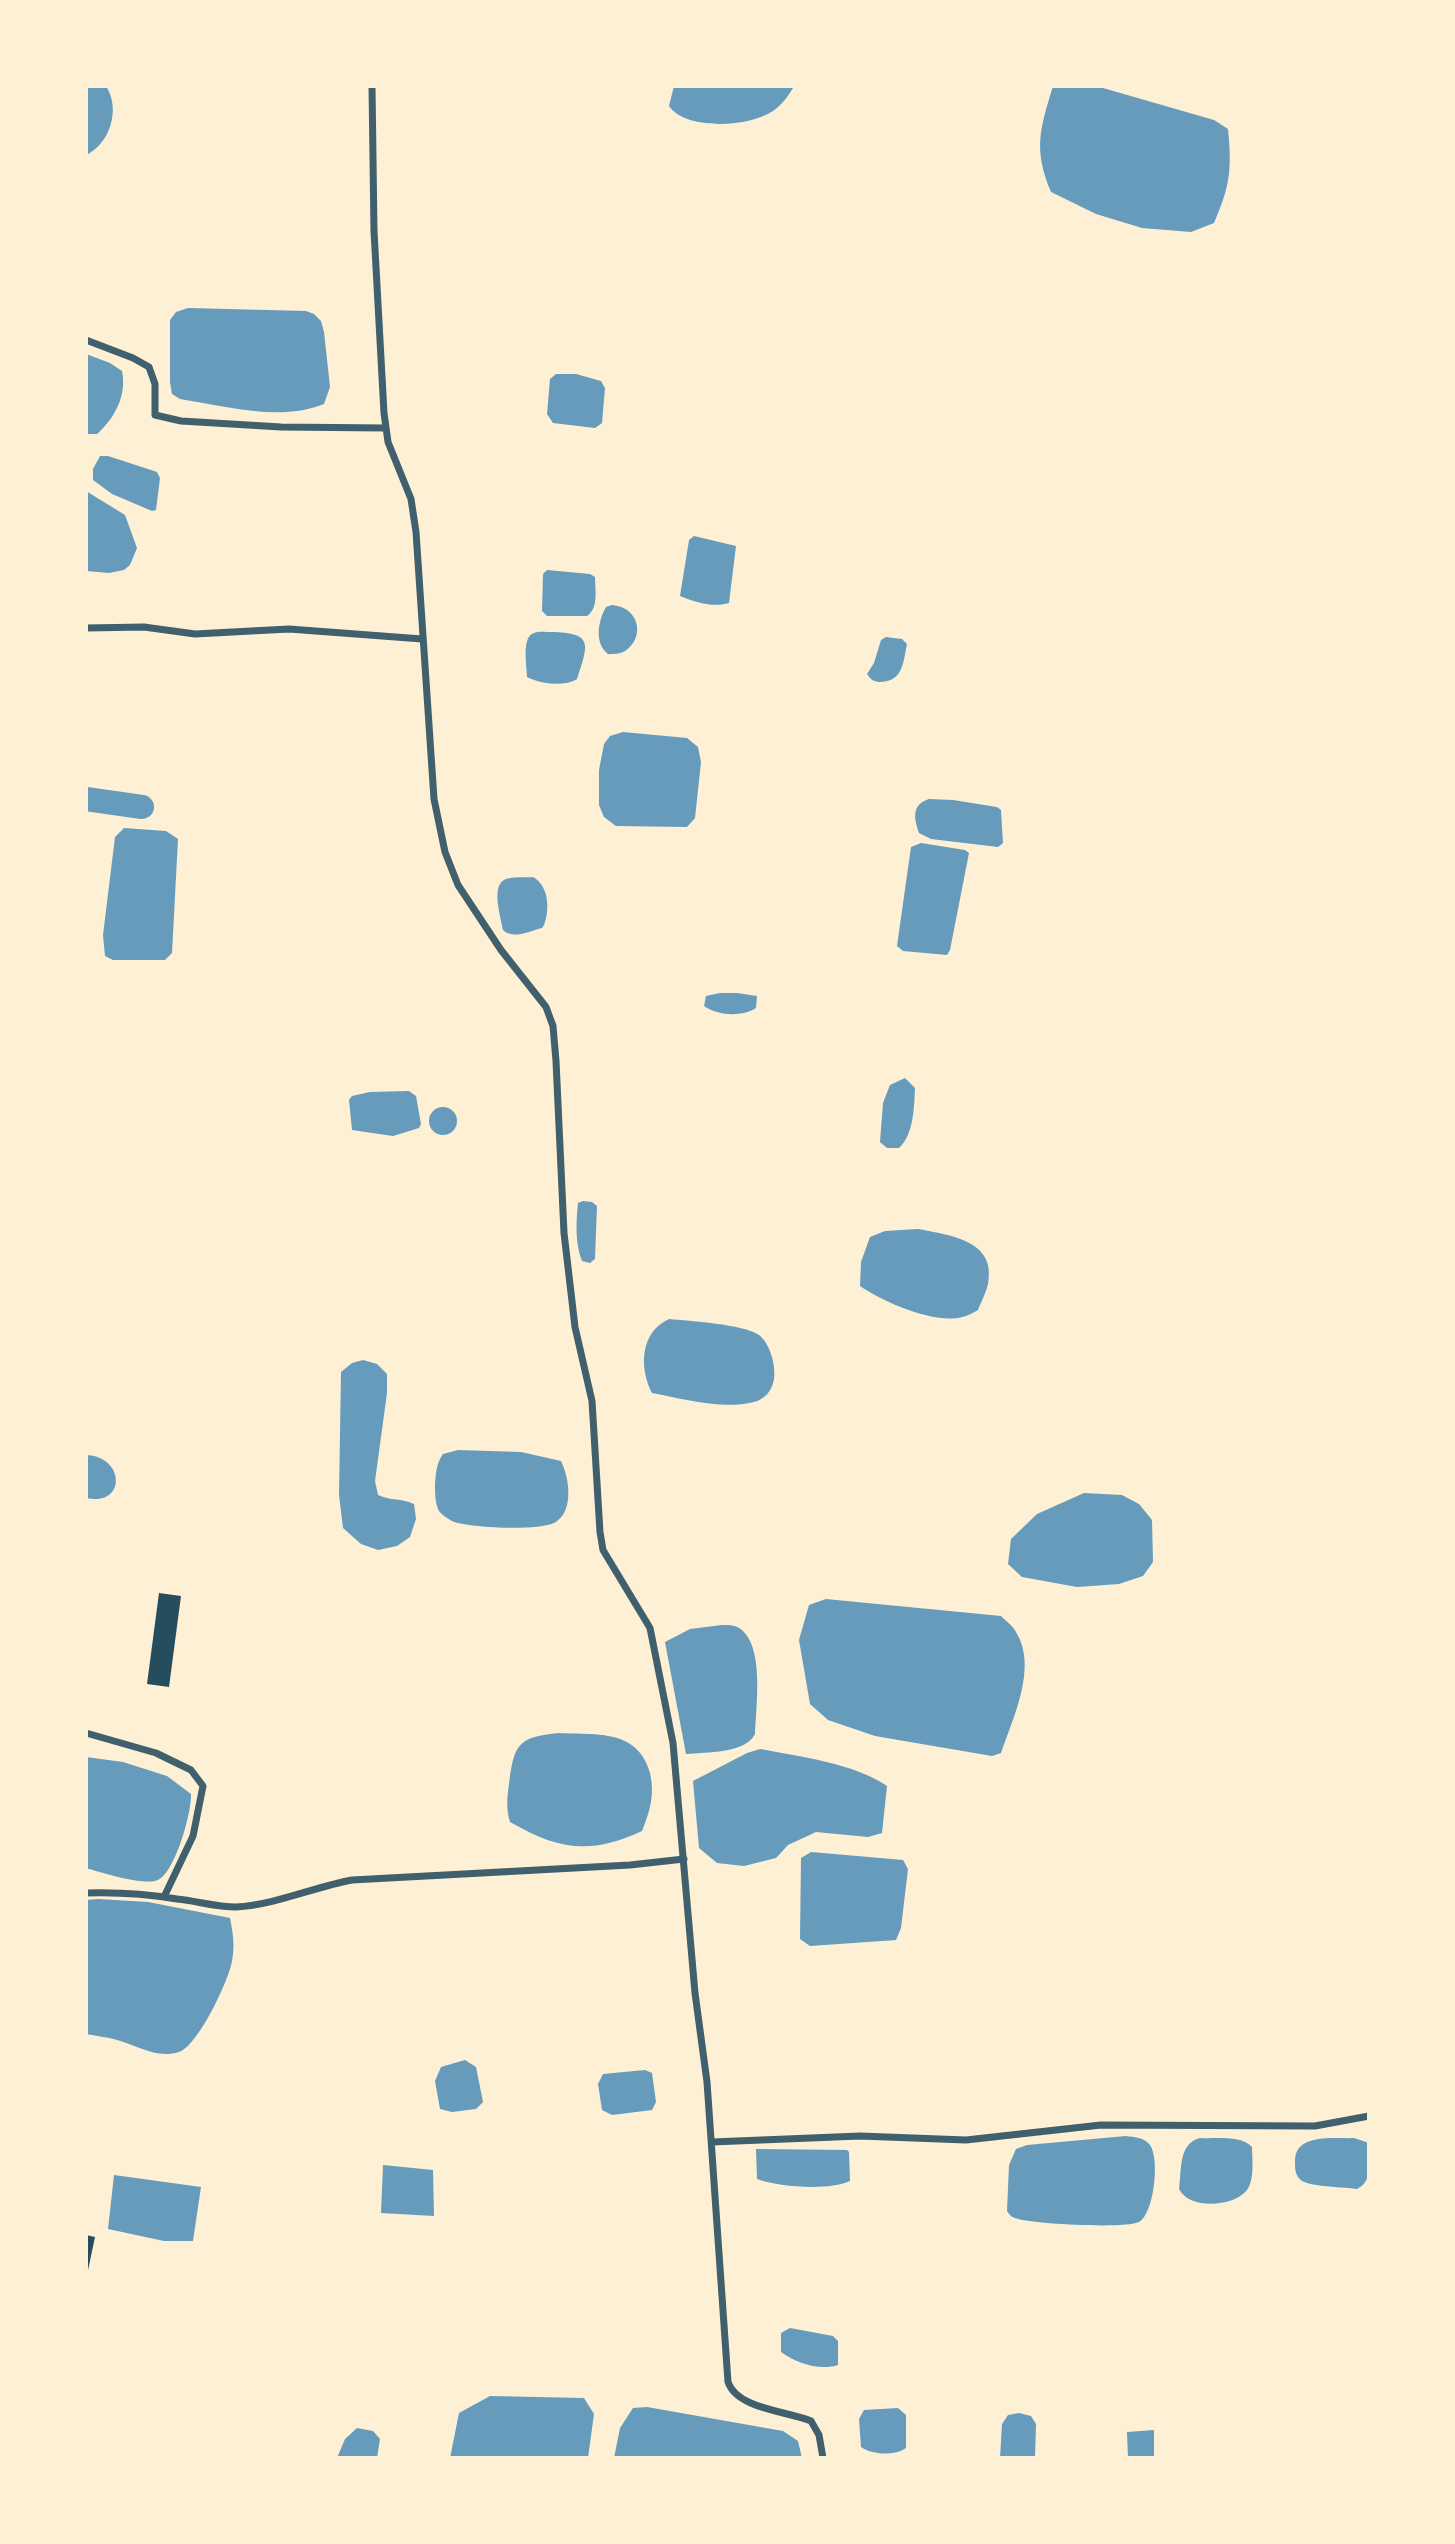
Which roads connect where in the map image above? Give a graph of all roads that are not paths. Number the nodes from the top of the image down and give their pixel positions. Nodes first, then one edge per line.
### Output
1 (372, 86) edge
2 (86, 340) edge
3 (386, 428) junction
4 (86, 628) edge
5 (422, 639) junction
6 (86, 1733) edge
7 (684, 1859) junction
8 (86, 1893) edge
9 (163, 1897) junction
10 (1369, 2116) edge
11 (712, 2143) junction
12 (823, 2458) edge

1 - 3 street
2 - 3 street
3 - 5 street
4 - 5 street
5 - 7 street
6 - 9 street
7 - 9 street
7 - 11 street
8 - 9 street
10 - 11 street
11 - 12 street

